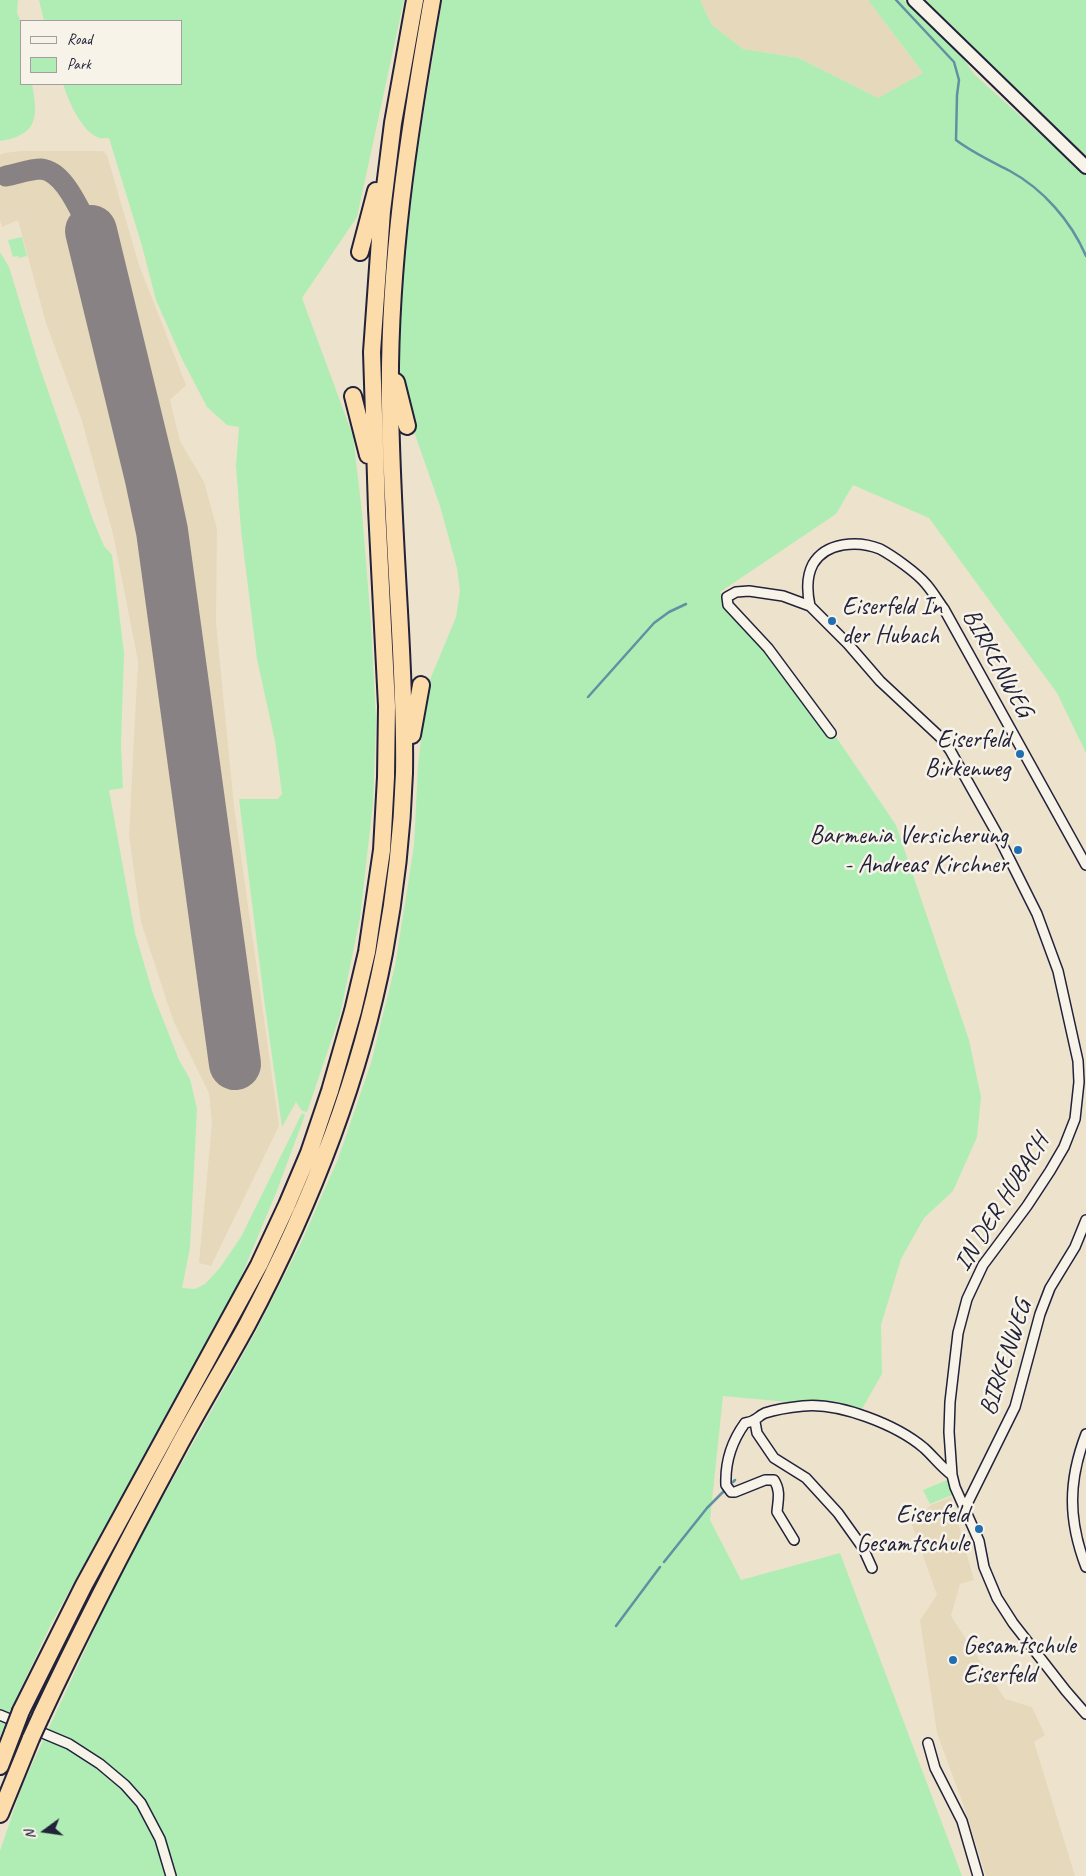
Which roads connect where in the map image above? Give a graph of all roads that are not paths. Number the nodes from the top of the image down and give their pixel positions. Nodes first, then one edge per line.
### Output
1 (415, 0) edge
2 (432, 0) edge
3 (914, 0) edge
4 (393, 123) junction
5 (1086, 167) edge
6 (360, 252) dead end
7 (390, 355) junction
8 (353, 396) dead end
9 (407, 426) dead end
10 (377, 509) junction
11 (810, 606) junction
12 (420, 685) dead end
13 (831, 733) dead end
14 (404, 776) junction
15 (1086, 865) edge
16 (1086, 1220) edge
17 (755, 1422) junction
18 (1086, 1434) edge
19 (952, 1475) junction
20 (965, 1508) junction
21 (794, 1540) dead end
22 (1086, 1567) edge
23 (872, 1568) dead end
24 (1086, 1714) edge
25 (0, 1715) edge
26 (928, 1743) dead end
27 (0, 1766) edge
28 (0, 1814) edge
29 (171, 1876) edge
30 (978, 1876) edge

1 - 4 highway
2 - 7 highway
3 - 5 main road
4 - 6 highway
4 - 10 highway
7 - 9 highway
7 - 14 highway
8 - 10 highway
10 - 27 highway, bridge
11 - 13 street, IN DER HUBACH
11 - 15 street, BIRKENWEG
11 - 19 street, IN DER HUBACH
12 - 14 highway
14 - 28 highway, bridge
16 - 20 street, BIRKENWEG
17 - 19 street
17 - 21 street
17 - 23 street
18 - 22 street
19 - 20 street
20 - 24 street
25 - 29 street
26 - 30 street

